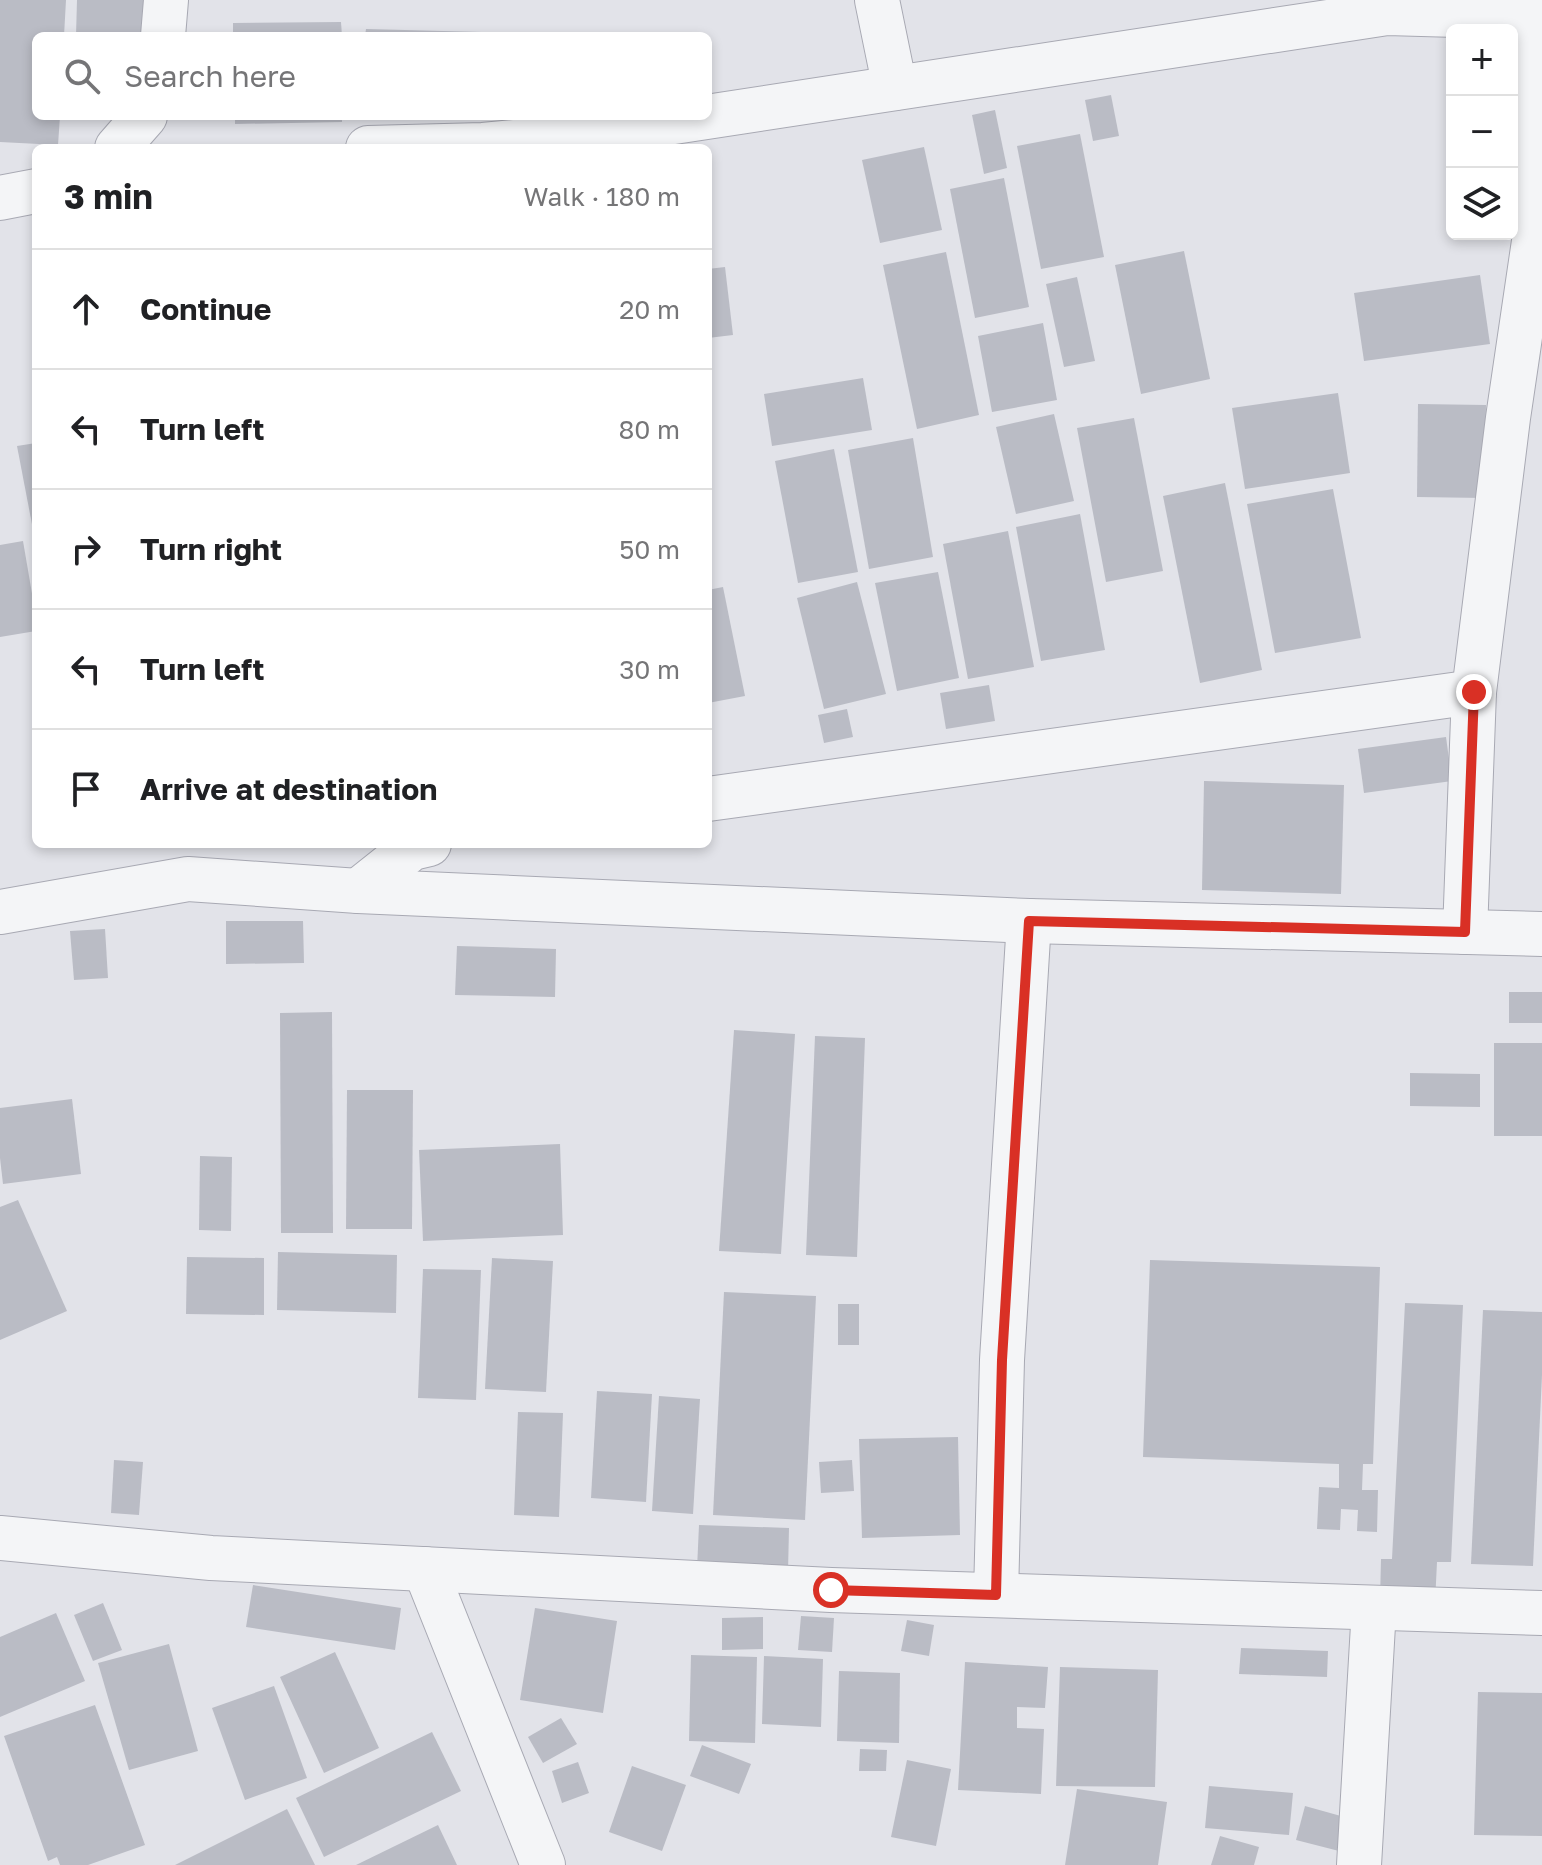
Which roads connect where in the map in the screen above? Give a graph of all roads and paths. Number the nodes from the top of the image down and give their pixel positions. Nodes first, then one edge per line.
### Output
1 (166, 0) edge
2 (877, 0) edge
3 (1528, 8) edge
4 (163, 32) edge
5 (895, 88) junction
6 (712, 116) edge
7 (142, 120) edge
8 (686, 120) edge
9 (120, 144) edge
10 (493, 144) edge
11 (32, 192) edge
12 (0, 198) edge
13 (1540, 224) edge
14 (1474, 692) junction
15 (712, 798) edge
16 (412, 848) edge
17 (358, 891) junction
18 (0, 912) edge
19 (1029, 921) junction
20 (1465, 932) junction
21 (1542, 934) edge
22 (0, 1538) edge
23 (425, 1569) junction
24 (996, 1595) junction
25 (1374, 1608) junction
26 (1542, 1613) edge
27 (543, 1865) edge
28 (1359, 1865) edge

1 - 4 street
2 - 5 street
3 - 5 street
3 - 13 street
5 - 6 street
7 - 9 street
8 - 10 street
11 - 12 street
13 - 14 street
14 - 15 street
14 - 20 street
16 - 17 street
17 - 18 street
17 - 19 street
19 - 20 street
19 - 24 street
20 - 21 street
22 - 23 street
23 - 24 street
23 - 27 street
24 - 25 street
25 - 26 street
25 - 28 street

